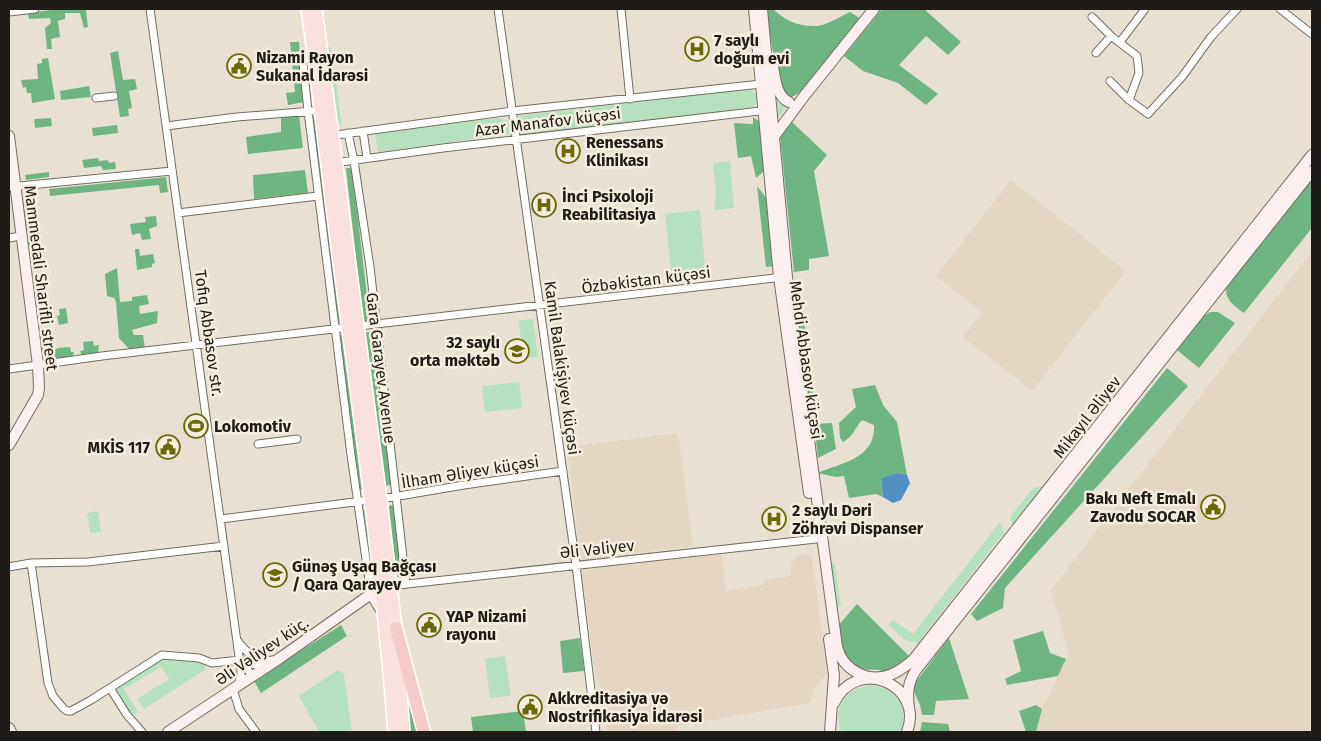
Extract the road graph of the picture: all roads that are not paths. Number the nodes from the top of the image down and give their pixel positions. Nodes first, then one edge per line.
1 (36, 9) edge
2 (150, 9) edge
3 (307, 9) edge
4 (316, 9) edge
5 (498, 9) edge
6 (621, 9) edge
7 (754, 9) edge
8 (874, 9) edge
9 (1145, 9) edge
10 (1237, 9) edge
11 (1280, 9) edge
12 (9, 12) edge
13 (762, 14) edge
14 (1092, 17) dead end
15 (1312, 34) edge
16 (1111, 36) junction
17 (1120, 42) junction
18 (312, 44) junction
19 (1096, 53) dead end
20 (1110, 81) dead end
21 (765, 87) junction
22 (805, 95) junction
23 (114, 96) dead end
24 (96, 98) dead end
25 (630, 99) junction
26 (1129, 100) junction
27 (789, 102) junction
28 (325, 109) junction
29 (767, 109) junction
30 (308, 111) junction
31 (512, 111) junction
32 (166, 126) junction
33 (363, 131) junction
34 (348, 133) junction
35 (770, 135) junction
36 (9, 136) edge
37 (328, 136) junction
38 (516, 140) junction
39 (1312, 155) edge
40 (367, 158) junction
41 (354, 161) junction
42 (332, 163) junction
43 (172, 171) junction
44 (1312, 171) edge
45 (12, 187) edge
46 (318, 196) junction
47 (178, 213) junction
48 (22, 236) junction
49 (9, 238) edge
50 (783, 277) junction
51 (539, 306) junction
52 (376, 324) junction
53 (354, 327) junction
54 (335, 329) junction
55 (197, 345) junction
56 (38, 365) junction
57 (9, 369) edge
58 (297, 439) dead end
59 (258, 444) dead end
60 (9, 445) edge
61 (563, 471) junction
62 (397, 497) junction
63 (376, 499) junction
64 (358, 502) junction
65 (221, 520) junction
66 (816, 538) junction
67 (224, 546) junction
68 (31, 563) junction
69 (576, 565) junction
70 (9, 567) edge
71 (406, 584) junction
72 (381, 589) junction
73 (396, 628) junction
74 (237, 640) junction
75 (280, 658) junction
76 (240, 660) junction
77 (270, 665) junction
78 (253, 676) junction
79 (871, 678) junction
80 (110, 688) junction
81 (235, 688) junction
82 (908, 708) junction
83 (831, 714) junction
84 (9, 728) edge
85 (11, 732) edge
86 (142, 732) edge
87 (168, 732) edge
88 (256, 732) edge
89 (394, 732) edge
90 (404, 732) edge
91 (424, 732) edge
92 (596, 732) edge
93 (830, 732) edge
94 (834, 732) edge
95 (907, 732) edge

1 - 12 street
2 - 32 street, Tofiq Abbasov str.
3 - 18 main road, Gara Garayev Avenue
4 - 28 main road, Gara Garayev Avenue
5 - 31 street, Kamil Balakişiyev küçəsi
6 - 25 street
7 - 21 street, Mehdi Abbasov küçəsi
8 - 22 street
9 - 17 street
10 - 26 street
11 - 15 street
13 - 21 street, Mehdi Abbasov küçəsi
13 - 27 street
14 - 16 street
16 - 17 street
16 - 19 street
17 - 26 street
18 - 28 main road, Gara Garayev Avenue
18 - 30 street
20 - 26 street
21 - 25 street, Azər Manafov küçəsi
21 - 27 street
21 - 29 street, Mehdi Abbasov küçəsi
22 - 27 street
22 - 35 street
23 - 24 street
25 - 31 street, Azər Manafov küçəsi
28 - 30 street
28 - 37 main road, Gara Garayev Avenue
29 - 35 street, Mehdi Abbasov küçəsi
29 - 38 street, Azər Manafov küçəsi
30 - 32 street
30 - 46 street
31 - 33 street, Azər Manafov küçəsi
31 - 38 street, Kamil Balakişiyev küçəsi
32 - 43 street, Tofiq Abbasov str.
33 - 34 street, Azər Manafov küçəsi
33 - 40 street
34 - 37 street, Azər Manafov küçəsi
34 - 41 street
35 - 50 street, Mehdi Abbasov küçəsi
36 - 45 street, Mammedali Sharifli street
37 - 42 main road, Gara Garayev Avenue
38 - 40 street, Azər Manafov küçəsi
38 - 51 street, Kamil Balakişiyev küçəsi
39 - 79 street, Mikayıl Əliyev
40 - 41 street, Azər Manafov küçəsi
41 - 42 street, Azər Manafov küçəsi
41 - 52 street
42 - 53 main road, Gara Garayev Avenue
43 - 45 street
43 - 47 street, Tofiq Abbasov str.
44 - 82 street, Mikayıl Əliyev
45 - 48 street, Mammedali Sharifli street
46 - 47 street
46 - 54 street
47 - 55 street, Tofiq Abbasov str.
48 - 49 street
48 - 56 street, Mammedali Sharifli street
50 - 51 street, Özbəkistan küçəsi
50 - 66 street, Mehdi Abbasov küçəsi
50 - 79 street, Mehdi Abbasov küçəsi
51 - 52 street, Özbəkistan küçəsi
51 - 61 street, Kamil Balakişiyev küçəsi
52 - 53 street, Özbəkistan küçəsi
52 - 62 street
53 - 54 street, Özbəkistan küçəsi
53 - 63 main road, Gara Garayev Avenue
54 - 55 street, Özbəkistan küçəsi
54 - 64 street
55 - 56 street, Özbəkistan küçəsi
55 - 65 street, Tofiq Abbasov str.
56 - 57 street, Özbəkistan küçəsi
56 - 60 street, Mammedali Sharifli street
58 - 59 street
61 - 62 street, İlham Əliyev küçəsi
61 - 69 street, Kamil Balakişiyev küçəsi
62 - 63 street, İlham Əliyev küçəsi
62 - 71 street
63 - 64 street, İlham Əliyev küçəsi
63 - 72 main road, Gara Garayev Avenue
64 - 65 street, İlham Əliyev küçəsi
64 - 72 street
65 - 67 street, Tofiq Abbasov str.
66 - 69 street, Əli Vəliyev
66 - 83 street, Mehdi Abbasov küçəsi
67 - 68 street
67 - 74 street, Tofiq Abbasov str.
68 - 70 street
68 - 80 street
69 - 71 street, Əli Vəliyev
69 - 92 street, Kamil Balakişiyev küçəsi
71 - 72 street, Əli Vəliyev
72 - 73 main road, Gara Garayev Avenue
72 - 75 street, Əli Vəliyev küç.
72 - 89 main road, Gara Garayev Avenue
73 - 90 main road, Gara Garayev Avenue
73 - 91 highway
74 - 75 street
74 - 76 street, Tofiq Abbasov str.
75 - 77 street, Əli Vəliyev küç.
76 - 77 street
76 - 78 street
76 - 80 street
76 - 81 street, Tofiq Abbasov str.
77 - 78 street, Əli Vəliyev küç.
78 - 81 street, Əli Vəliyev küç.
79 - 82 street, Mehdi Abbasov küçəsi
79 - 83 street, Mikayıl Əliyev
80 - 86 street
81 - 87 street, Əli Vəliyev küç.
81 - 88 street
82 - 95 street, Mikayıl Əliyev
83 - 93 street
83 - 94 street
84 - 85 street

